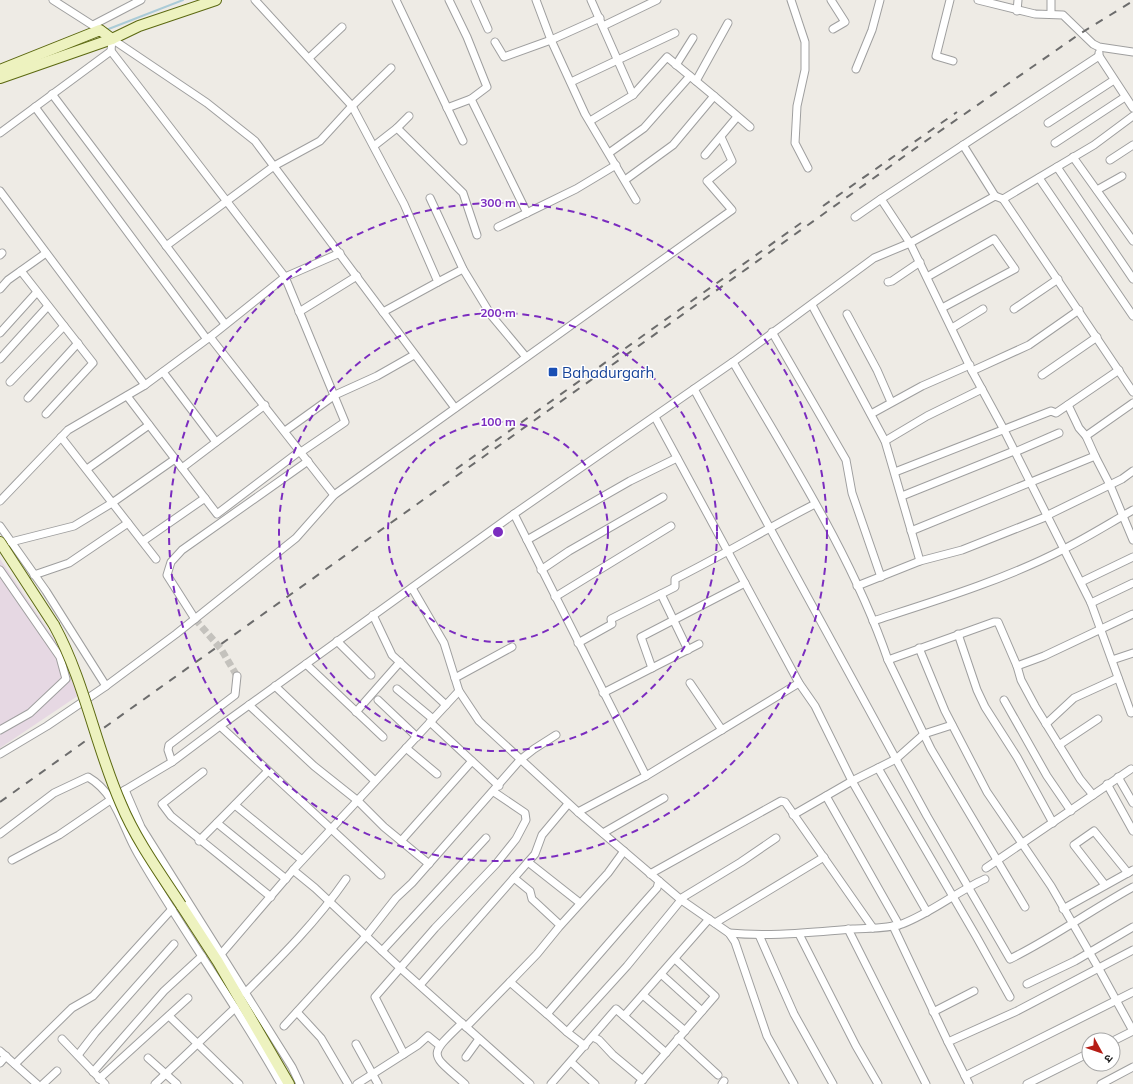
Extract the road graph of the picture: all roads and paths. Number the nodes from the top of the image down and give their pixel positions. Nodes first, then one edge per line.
1 (53, 0) edge
2 (141, 0) edge
3 (216, 0) edge
4 (255, 0) edge
5 (396, 0) edge
6 (449, 0) edge
7 (475, 0) edge
8 (536, 0) edge
9 (591, 0) edge
10 (657, 0) edge
11 (791, 0) edge
12 (831, 0) edge
13 (880, 0) edge
14 (950, 0) edge
15 (978, 0) edge
16 (1018, 0) edge
17 (1051, 0) edge
18 (1017, 11) junction
19 (1051, 14) junction
20 (600, 18) junction
21 (728, 23) dead end
22 (603, 26) junction
23 (97, 27) junction
24 (342, 27) dead end
25 (488, 29) dead end
26 (833, 29) dead end
27 (675, 33) dead end
28 (693, 38) dead end
29 (112, 39) junction
30 (551, 40) junction
31 (495, 42) dead end
32 (1099, 47) junction
33 (111, 50) junction
34 (1133, 52) edge
35 (1099, 56) junction
36 (308, 58) junction
37 (617, 59) junction
38 (953, 62) dead end
39 (676, 65) junction
40 (390, 68) dead end
41 (856, 69) dead end
42 (0, 70) edge
43 (0, 78) edge
44 (693, 78) junction
45 (1114, 80) junction
46 (571, 82) junction
47 (52, 94) junction
48 (632, 95) junction
49 (714, 96) junction
50 (1125, 97) junction
51 (470, 99) junction
52 (352, 106) junction
53 (35, 107) junction
54 (447, 108) junction
55 (1133, 108) edge
56 (409, 116) dead end
57 (1133, 116) edge
58 (738, 117) junction
59 (590, 121) junction
60 (1048, 123) dead end
61 (750, 127) dead end
62 (397, 128) junction
63 (0, 133) edge
64 (721, 137) junction
65 (463, 141) dead end
66 (1055, 144) dead end
67 (963, 145) junction
68 (1133, 145) edge
69 (374, 146) junction
70 (609, 153) junction
71 (705, 155) dead end
72 (1073, 158) junction
73 (1110, 160) dead end
74 (616, 165) junction
75 (274, 166) junction
76 (808, 168) dead end
77 (1057, 168) junction
78 (1122, 176) dead end
79 (1039, 178) junction
80 (625, 180) junction
81 (1097, 190) junction
82 (0, 191) edge
83 (995, 196) junction
84 (430, 198) dead end
85 (881, 199) junction
86 (1003, 199) junction
87 (636, 200) dead end
88 (227, 201) junction
89 (527, 213) junction
90 (855, 217) dead end
91 (498, 227) dead end
92 (477, 235) dead end
93 (1133, 241) edge
94 (910, 243) junction
95 (166, 246) junction
96 (46, 253) junction
97 (340, 253) junction
98 (920, 262) junction
99 (463, 269) junction
100 (20, 271) junction
101 (357, 276) junction
102 (285, 277) junction
103 (927, 277) junction
104 (1058, 279) junction
105 (1133, 279) edge
106 (438, 282) junction
107 (888, 282) dead end
108 (0, 288) edge
109 (37, 292) junction
110 (48, 306) junction
111 (813, 307) dead end
112 (942, 308) junction
113 (983, 309) dead end
114 (1014, 309) dead end
115 (1079, 310) junction
116 (299, 312) junction
117 (383, 312) junction
118 (847, 314) dead end
119 (1133, 316) edge
120 (225, 324) junction
121 (64, 326) junction
122 (952, 328) junction
123 (772, 332) junction
124 (0, 333) edge
125 (1097, 337) junction
126 (208, 338) junction
127 (78, 343) junction
128 (414, 355) junction
129 (526, 358) junction
130 (0, 359) edge
131 (733, 362) junction
132 (971, 368) junction
133 (1119, 370) junction
134 (163, 372) junction
135 (1042, 374) dead end
136 (10, 382) dead end
137 (145, 385) junction
138 (694, 389) junction
139 (982, 389) junction
140 (1133, 392) edge
141 (127, 396) junction
142 (335, 396) junction
143 (28, 398) dead end
144 (891, 402) junction
145 (1133, 402) edge
146 (265, 405) junction
147 (1068, 405) junction
148 (455, 408) junction
149 (46, 414) dead end
150 (871, 414) junction
151 (654, 417) junction
152 (149, 425) junction
153 (1003, 428) junction
154 (285, 432) junction
155 (1059, 433) dead end
156 (1086, 436) junction
157 (62, 437) junction
158 (885, 441) junction
159 (216, 442) junction
160 (1015, 451) junction
161 (300, 452) junction
162 (1094, 456) junction
163 (677, 458) junction
164 (175, 459) junction
165 (308, 461) junction
166 (182, 468) junction
167 (87, 469) junction
168 (1133, 471) edge
169 (895, 472) junction
170 (1030, 483) junction
171 (1110, 485) junction
172 (334, 495) junction
173 (902, 496) junction
174 (663, 497) dead end
175 (205, 498) junction
176 (0, 501) edge
177 (112, 503) junction
178 (815, 504) junction
179 (1133, 510) edge
180 (514, 514) junction
181 (1048, 515) junction
182 (1123, 516) junction
183 (128, 523) junction
184 (0, 526) edge
185 (671, 526) dead end
186 (769, 528) junction
187 (911, 531) junction
188 (527, 540) junction
189 (1133, 540) edge
190 (143, 541) junction
191 (0, 542) edge
192 (11, 542) junction
193 (1064, 549) junction
194 (728, 553) junction
195 (1133, 557) edge
196 (156, 559) dead end
197 (920, 561) junction
198 (0, 570) edge
199 (541, 570) junction
200 (34, 575) junction
201 (881, 577) junction
202 (1081, 582) junction
203 (1133, 583) edge
204 (745, 584) junction
205 (857, 586) junction
206 (412, 588) junction
207 (661, 594) junction
208 (555, 597) junction
209 (1091, 603) junction
210 (1133, 614) edge
211 (373, 615) junction
212 (195, 618) junction
213 (674, 621) junction
214 (873, 621) junction
215 (1100, 630) junction
216 (958, 634) junction
217 (338, 641) junction
218 (578, 642) junction
219 (699, 644) dead end
220 (512, 647) dead end
221 (919, 648) junction
222 (688, 650) junction
223 (1133, 653) edge
224 (888, 660) junction
225 (1112, 660) junction
226 (400, 662) junction
227 (306, 664) junction
228 (1017, 666) junction
229 (652, 668) junction
230 (371, 675) dead end
231 (237, 676) tunnel mouth
232 (455, 678) junction
233 (1118, 678) junction
234 (690, 683) dead end
235 (799, 684) junction
236 (106, 686) junction
237 (275, 686) junction
238 (397, 689) dead end
239 (459, 691) junction
240 (603, 692) junction
241 (378, 700) dead end
242 (1004, 700) dead end
243 (248, 705) junction
244 (446, 705) junction
245 (356, 712) junction
246 (1132, 714) edge
247 (1098, 719) dead end
248 (431, 721) junction
249 (1046, 724) junction
250 (952, 725) junction
251 (220, 726) junction
252 (0, 730) edge
253 (722, 730) junction
254 (924, 734) junction
255 (556, 735) dead end
256 (383, 737) dead end
257 (417, 737) junction
258 (1059, 745) junction
259 (406, 748) junction
260 (0, 754) edge
261 (896, 759) junction
262 (520, 760) junction
263 (472, 761) junction
264 (172, 762) junction
265 (878, 768) junction
266 (1131, 769) dead end
267 (268, 771) junction
268 (203, 772) dead end
269 (438, 774) dead end
270 (646, 776) junction
271 (1118, 777) junction
272 (375, 781) junction
273 (852, 781) junction
274 (1107, 784) junction
275 (496, 789) junction
276 (125, 790) junction
277 (1093, 795) junction
278 (826, 796) junction
279 (664, 798) dead end
280 (112, 799) junction
281 (358, 801) junction
282 (1133, 803) edge
283 (568, 804) junction
284 (235, 805) junction
285 (1071, 811) junction
286 (578, 812) junction
287 (793, 815) junction
288 (217, 823) junction
289 (1053, 823) junction
290 (331, 829) junction
291 (1133, 831) edge
292 (603, 833) junction
293 (0, 834) edge
294 (486, 838) dead end
295 (776, 838) dead end
296 (200, 840) junction
297 (401, 841) junction
298 (1022, 844) junction
299 (624, 851) junction
300 (824, 857) junction
301 (12, 860) dead end
302 (302, 860) junction
303 (998, 860) junction
304 (528, 862) junction
305 (429, 864) junction
306 (986, 868) dead end
307 (293, 870) junction
308 (1130, 872) edge
309 (650, 874) junction
310 (381, 875) dead end
311 (514, 878) junction
312 (286, 879) junction
313 (346, 879) dead end
314 (985, 879) dead end
315 (659, 881) junction
316 (1106, 885) junction
317 (968, 887) junction
318 (1133, 887) edge
319 (953, 896) junction
320 (271, 897) junction
321 (680, 899) junction
322 (330, 902) junction
323 (580, 903) junction
324 (1025, 906) dead end
325 (177, 907) junction
326 (1063, 909) junction
327 (927, 912) junction
328 (712, 921) junction
329 (1072, 922) junction
330 (560, 925) junction
331 (896, 925) junction
332 (1133, 927) edge
333 (873, 928) junction
334 (848, 929) junction
335 (729, 932) junction
336 (759, 934) junction
337 (799, 934) junction
338 (366, 936) junction
339 (174, 944) dead end
340 (1133, 950) edge
341 (382, 951) junction
342 (1089, 952) junction
343 (222, 953) junction
344 (202, 956) junction
345 (675, 959) junction
346 (400, 968) junction
347 (1099, 969) junction
348 (662, 974) junction
349 (510, 982) junction
350 (1027, 984) dead end
351 (420, 985) junction
352 (974, 991) dead end
353 (1133, 992) edge
354 (245, 993) junction
355 (643, 995) junction
356 (1010, 997) dead end
357 (188, 998) dead end
358 (1116, 999) junction
359 (235, 1008) junction
360 (702, 1011) junction
361 (297, 1012) junction
362 (933, 1012) junction
363 (547, 1014) junction
364 (168, 1016) junction
365 (624, 1016) junction
366 (464, 1025) junction
367 (284, 1026) dead end
368 (685, 1031) junction
369 (1133, 1031) edge
370 (567, 1032) junction
371 (593, 1037) junction
372 (1121, 1037) edge
373 (480, 1038) junction
374 (678, 1038) junction
375 (62, 1039) dead end
376 (948, 1042) junction
377 (198, 1043) junction
378 (356, 1044) dead end
379 (439, 1045) junction
380 (585, 1046) junction
381 (0, 1051) edge
382 (666, 1053) junction
383 (404, 1054) junction
384 (78, 1055) junction
385 (6, 1056) junction
386 (466, 1057) dead end
387 (1081, 1057) edge
388 (148, 1058) dead end
389 (571, 1062) junction
390 (0, 1063) edge
391 (15, 1064) junction
392 (1133, 1067) edge
393 (56, 1071) dead end
394 (93, 1072) junction
395 (165, 1074) junction
396 (371, 1075) junction
397 (718, 1075) dead end
398 (965, 1076) junction
399 (102, 1082) edge
400 (641, 1082) edge
401 (36, 1084) edge
402 (43, 1084) edge
403 (155, 1084) edge
404 (177, 1084) edge
405 (239, 1084) edge
406 (281, 1084) edge
407 (289, 1084) edge
408 (300, 1084) edge
409 (348, 1084) edge
410 (357, 1084) edge
411 (378, 1084) edge
412 (465, 1084) edge
413 (530, 1084) edge
414 (551, 1084) edge
415 (594, 1084) edge
416 (794, 1084) edge
417 (833, 1084) edge
418 (878, 1084) edge
419 (926, 1084) edge
420 (969, 1084) edge
421 (1027, 1084) edge
422 (1101, 1084) edge

1 - 23 street
2 - 23 street
3 - 29 main road
4 - 36 street
5 - 54 street
6 - 51 street
7 - 25 street
8 - 30 street
9 - 20 street
10 - 22 street
11 - 76 street
12 - 26 street
13 - 41 street
14 - 38 street
15 - 18 street
16 - 18 street
17 - 19 street
18 - 19 street
19 - 32 street
20 - 22 street
20 - 30 street
21 - 44 street
22 - 37 street
23 - 29 main road
23 - 42 main road
24 - 36 street
27 - 37 street
28 - 39 street
29 - 33 street
29 - 43 main road
29 - 75 street
30 - 31 street
30 - 46 street
32 - 34 street
32 - 35 street
33 - 47 street
33 - 88 street
35 - 45 street
35 - 67 street
36 - 52 street
37 - 46 street
37 - 48 street
39 - 44 street
39 - 48 street
40 - 52 street
44 - 49 street
44 - 70 street
45 - 50 street
45 - 60 street
46 - 59 street
47 - 53 street
47 - 95 street
48 - 59 street
49 - 58 street
49 - 80 street
50 - 55 street
50 - 66 street
51 - 54 street
51 - 89 street
52 - 69 street
52 - 75 street
53 - 63 street
53 - 126 street
54 - 65 street
56 - 62 street
57 - 72 street
58 - 61 street
58 - 64 street
59 - 70 street
62 - 69 street
62 - 92 street
64 - 71 street
64 - 129 street
67 - 83 street
67 - 85 street
68 - 73 street
69 - 106 street
70 - 74 street
72 - 77 street
72 - 81 street
74 - 80 street
74 - 89 street
75 - 88 street
75 - 97 street
77 - 79 street
77 - 105 street
78 - 81 street
79 - 86 street
79 - 119 street
80 - 87 street
81 - 93 street
82 - 96 street
83 - 86 street
83 - 94 street
84 - 99 street
85 - 90 street
85 - 94 street
86 - 104 street
88 - 95 street
88 - 102 street
89 - 91 street
94 - 98 street
94 - 123 street
95 - 120 street
96 - 100 street
96 - 137 street
97 - 101 street
97 - 102 street
98 - 103 street
98 - 107 street
99 - 106 street
99 - 129 street
100 - 108 street
100 - 109 street
101 - 116 street
101 - 117 street
102 - 116 street
102 - 120 street
103 - 112 street
103 - 112 street
104 - 114 street
104 - 115 street
106 - 117 street
109 - 110 street
109 - 124 street
110 - 121 street
110 - 130 street
111 - 150 street
112 - 122 street
113 - 122 street
115 - 125 street
115 - 132 street
116 - 142 street
117 - 128 street
118 - 144 street
120 - 126 street
121 - 127 street
121 - 136 street
122 - 132 street
123 - 131 street
123 - 201 street
125 - 133 street
125 - 135 street
126 - 134 street
126 - 146 street
127 - 143 street
127 - 149 street
128 - 142 street
128 - 148 street
129 - 148 street
131 - 138 street
131 - 178 street
132 - 139 street
132 - 144 street
133 - 140 street
133 - 147 street
134 - 137 street
134 - 159 street
137 - 141 street
138 - 151 street
138 - 186 street
139 - 153 street
139 - 158 street
141 - 152 street
141 - 157 street
142 - 154 street
142 - 161 street
144 - 150 street
145 - 156 street
146 - 154 street
146 - 159 street
147 - 153 street
147 - 156 street
148 - 172 street
150 - 158 street
151 - 163 street
151 - 180 street
152 - 164 street
152 - 167 street
153 - 160 street
153 - 169 street
154 - 161 street
155 - 160 street
156 - 162 street
157 - 167 street
157 - 176 street
158 - 169 street
159 - 166 street
160 - 170 street
160 - 173 street
161 - 165 street
161 - 175 street
162 - 170 street
162 - 171 street
163 - 188 street
163 - 194 street
164 - 166 street
164 - 177 street
165 - 172 street
165 - 212 street
166 - 175 street
167 - 177 street
168 - 171 street
169 - 173 street
170 - 181 street
170 - 187 street
171 - 181 street
171 - 182 street
172 - 212 street
173 - 187 street
174 - 199 street
175 - 190 street
177 - 183 street
177 - 192 street
178 - 186 street
178 - 205 street
179 - 182 street
180 - 188 street
180 - 206 street
181 - 193 street
181 - 197 street
182 - 189 street
182 - 193 street
183 - 190 street
183 - 200 street
184 - 192 street
185 - 208 street
186 - 194 street
186 - 261 street
187 - 197 street
188 - 199 street
190 - 196 street
191 - 325 main road, bridge
192 - 200 street
193 - 202 street
193 - 214 street
194 - 204 street
194 - 207 street
195 - 202 street
197 - 201 street
198 - 252 street
199 - 208 street
200 - 236 street
201 - 205 street
202 - 209 street
203 - 209 street
204 - 213 street
204 - 235 street
205 - 214 street
206 - 211 street
206 - 232 street
207 - 213 street
207 - 218 street
208 - 218 street
209 - 215 street
210 - 215 street
211 - 217 street
211 - 226 street
212 - 236 street
213 - 222 street
213 - 229 street
214 - 224 street
215 - 225 street
215 - 228 street
216 - 221 street
216 - 228 street
216 - 289 street
217 - 227 street
217 - 230 street
218 - 240 street
219 - 222 street
220 - 232 street
221 - 224 street
221 - 250 street
222 - 229 street
223 - 225 street
224 - 254 street
225 - 233 street
226 - 244 street
226 - 245 street
227 - 237 street
227 - 245 street
228 - 249 street
229 - 240 street
231 - 264 street
232 - 239 street
233 - 246 street
233 - 249 street
234 - 253 street
235 - 253 street
235 - 273 street
236 - 260 street
237 - 243 street
237 - 272 street
238 - 248 street
239 - 244 street
239 - 262 street
240 - 270 street
241 - 257 street
242 - 285 street
243 - 251 street
243 - 281 street
244 - 248 street
245 - 256 street
247 - 258 street
248 - 257 street
248 - 263 street
249 - 258 street
250 - 254 street
250 - 298 street
251 - 264 street
251 - 267 street
253 - 270 street
254 - 261 street
254 - 303 street
255 - 262 street
257 - 259 street
258 - 277 street
259 - 269 street
259 - 272 street
261 - 265 street
261 - 317 street
262 - 275 street
262 - 283 street
263 - 275 street
263 - 297 street
264 - 276 street
265 - 273 street
265 - 319 street
266 - 271 street
267 - 284 street
267 - 290 street
268 - 296 street
270 - 286 street
271 - 274 street
271 - 282 street
272 - 281 street
273 - 278 street
273 - 327 street
274 - 277 street
274 - 291 street
275 - 305 street
275 - 346 street
276 - 280 street
276 - 343 street
277 - 285 street
278 - 287 street
278 - 331 street
279 - 292 street
280 - 293 street
280 - 301 street
280 - 325 street
281 - 290 street
281 - 297 street
283 - 286 street
283 - 304 street
284 - 288 street
284 - 302 street
285 - 289 street
286 - 292 street
287 - 300 street
287 - 309 street
288 - 296 street
288 - 312 street
289 - 298 street
290 - 302 street
290 - 310 street
292 - 299 street
294 - 341 street
295 - 321 street
296 - 320 street
297 - 305 street
298 - 303 street
298 - 326 street
299 - 309 street
299 - 323 street
300 - 328 street
300 - 333 street
302 - 307 street
303 - 306 street
303 - 324 street
304 - 311 street
304 - 323 street
305 - 338 street
307 - 312 street
307 - 322 street
308 - 316 street
308 - 316 street
309 - 315 street
311 - 330 street
311 - 351 street
312 - 320 street
313 - 322 street
314 - 317 street
315 - 321 street
315 - 363 street
316 - 326 street
317 - 319 street
317 - 329 street
318 - 329 street
319 - 327 street
319 - 356 street
320 - 343 street
321 - 328 street
321 - 370 street
322 - 338 street
322 - 354 street
323 - 330 street
325 - 344 street
325 - 391 street
325 - 407 main road
326 - 329 street
327 - 331 street
328 - 335 street
328 - 345 street
329 - 342 street
330 - 349 street
331 - 333 street
331 - 362 street
332 - 342 street
333 - 334 street
334 - 337 street
334 - 419 street
335 - 336 street
335 - 416 street
336 - 337 street
336 - 417 street
337 - 418 street
338 - 341 street
338 - 361 street
339 - 384 street
340 - 347 street
341 - 346 street
342 - 347 street
342 - 350 street
343 - 354 street
344 - 359 street
344 - 394 street
345 - 348 street
345 - 360 street
346 - 351 street
346 - 383 street
347 - 358 street
347 - 376 street
348 - 355 street
348 - 360 street
349 - 363 street
349 - 366 street
351 - 366 street
352 - 362 street
353 - 358 street
354 - 408 street
355 - 365 street
355 - 368 street
357 - 364 street
358 - 369 street
358 - 398 street
359 - 377 street
359 - 406 street
360 - 368 street
361 - 367 street
361 - 409 street
362 - 376 street
363 - 370 street
364 - 377 street
364 - 399 street
365 - 371 street
365 - 382 street
366 - 373 street
366 - 379 street
368 - 374 street
369 - 372 street
370 - 380 street
371 - 380 street
371 - 400 street
373 - 386 street
373 - 413 street
374 - 382 street
374 - 397 street
375 - 384 street
376 - 398 street
377 - 395 street
377 - 405 street
378 - 396 street
379 - 383 street
379 - 412 street
380 - 389 street
381 - 385 street
382 - 400 street
383 - 396 street
384 - 394 street
385 - 390 street
385 - 391 street
387 - 421 street
388 - 395 street
389 - 414 street
389 - 415 street
391 - 401 street
392 - 422 street
393 - 402 street
394 - 399 street
395 - 403 street
395 - 404 street
396 - 410 street
396 - 411 street
398 - 420 street

